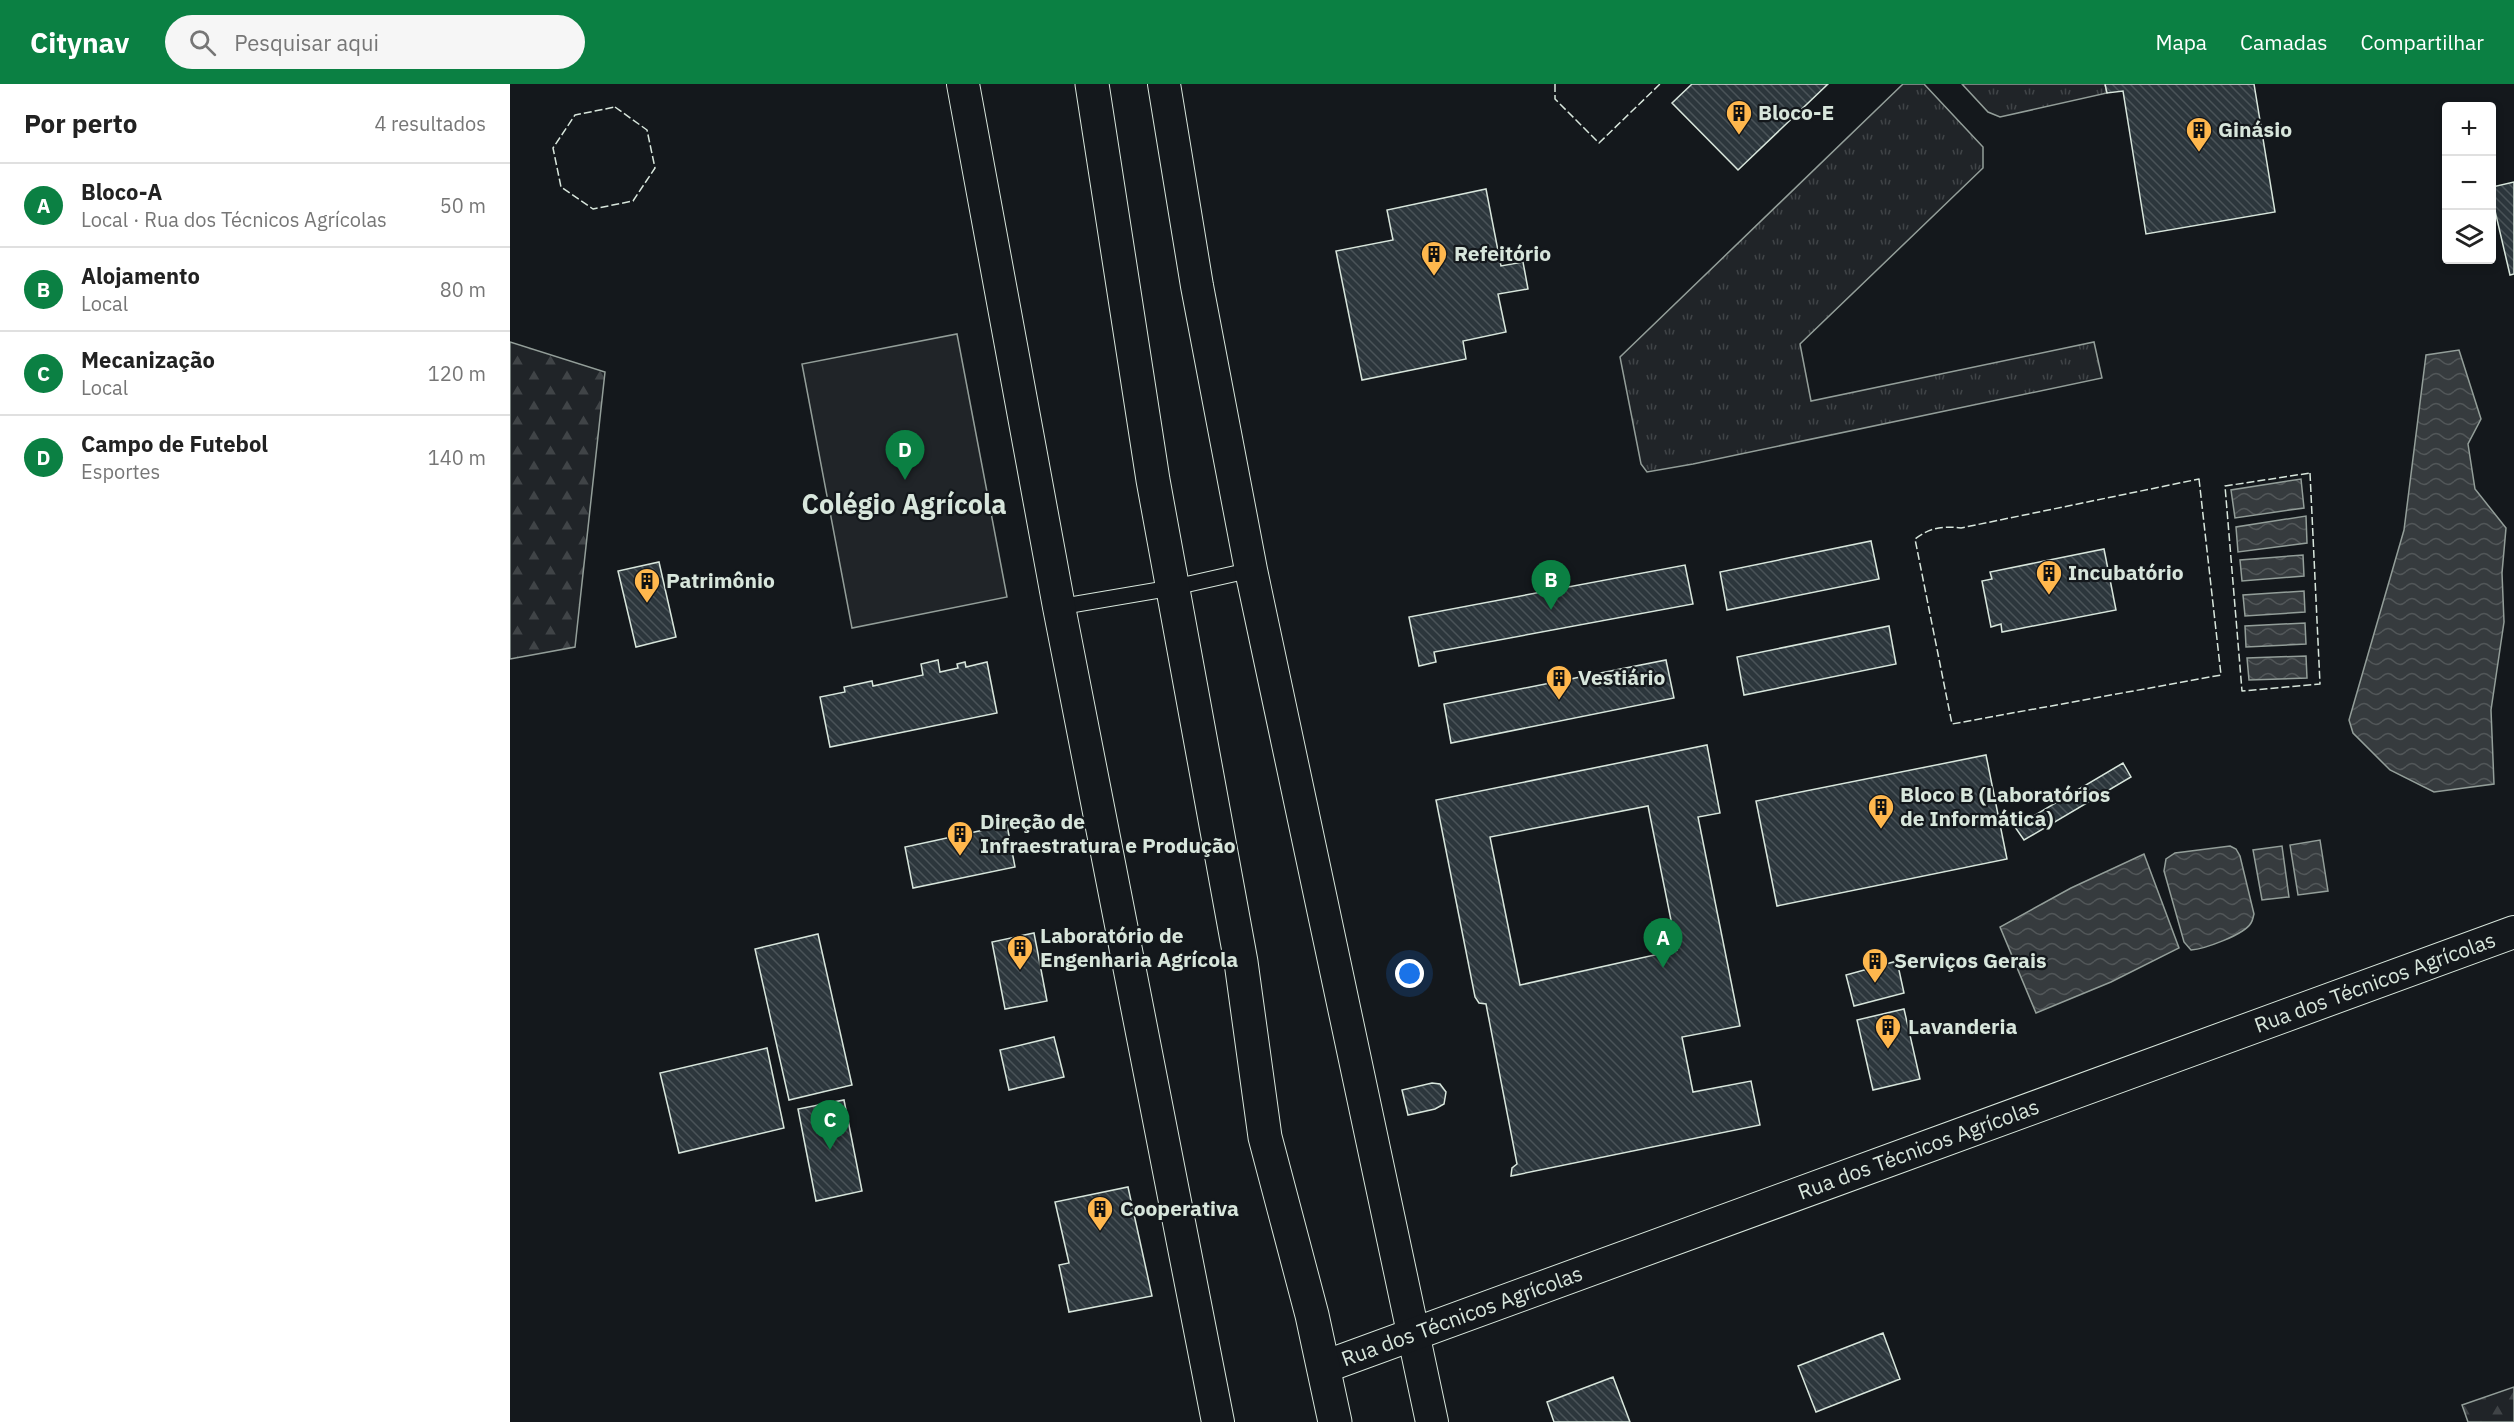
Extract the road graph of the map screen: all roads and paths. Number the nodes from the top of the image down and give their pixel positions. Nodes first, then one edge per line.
1 (963, 84) edge
2 (1092, 84) edge
3 (1164, 84) edge
4 (1251, 570) junction
5 (1171, 588) junction
6 (1059, 607) junction
7 (2514, 932) edge
8 (1413, 1335) junction
9 (1324, 1367) junction
10 (1218, 1422) edge
11 (1335, 1422) edge
12 (1432, 1422) edge

1 - 6 street
2 - 5 main road
3 - 4 street
4 - 5 lane
4 - 8 street
5 - 6 lane
5 - 9 main road
6 - 10 street
7 - 8 street, Rua dos Técnicos Agrícolas
8 - 9 street, Rua dos Técnicos Agrícolas
8 - 12 street
9 - 11 main road

